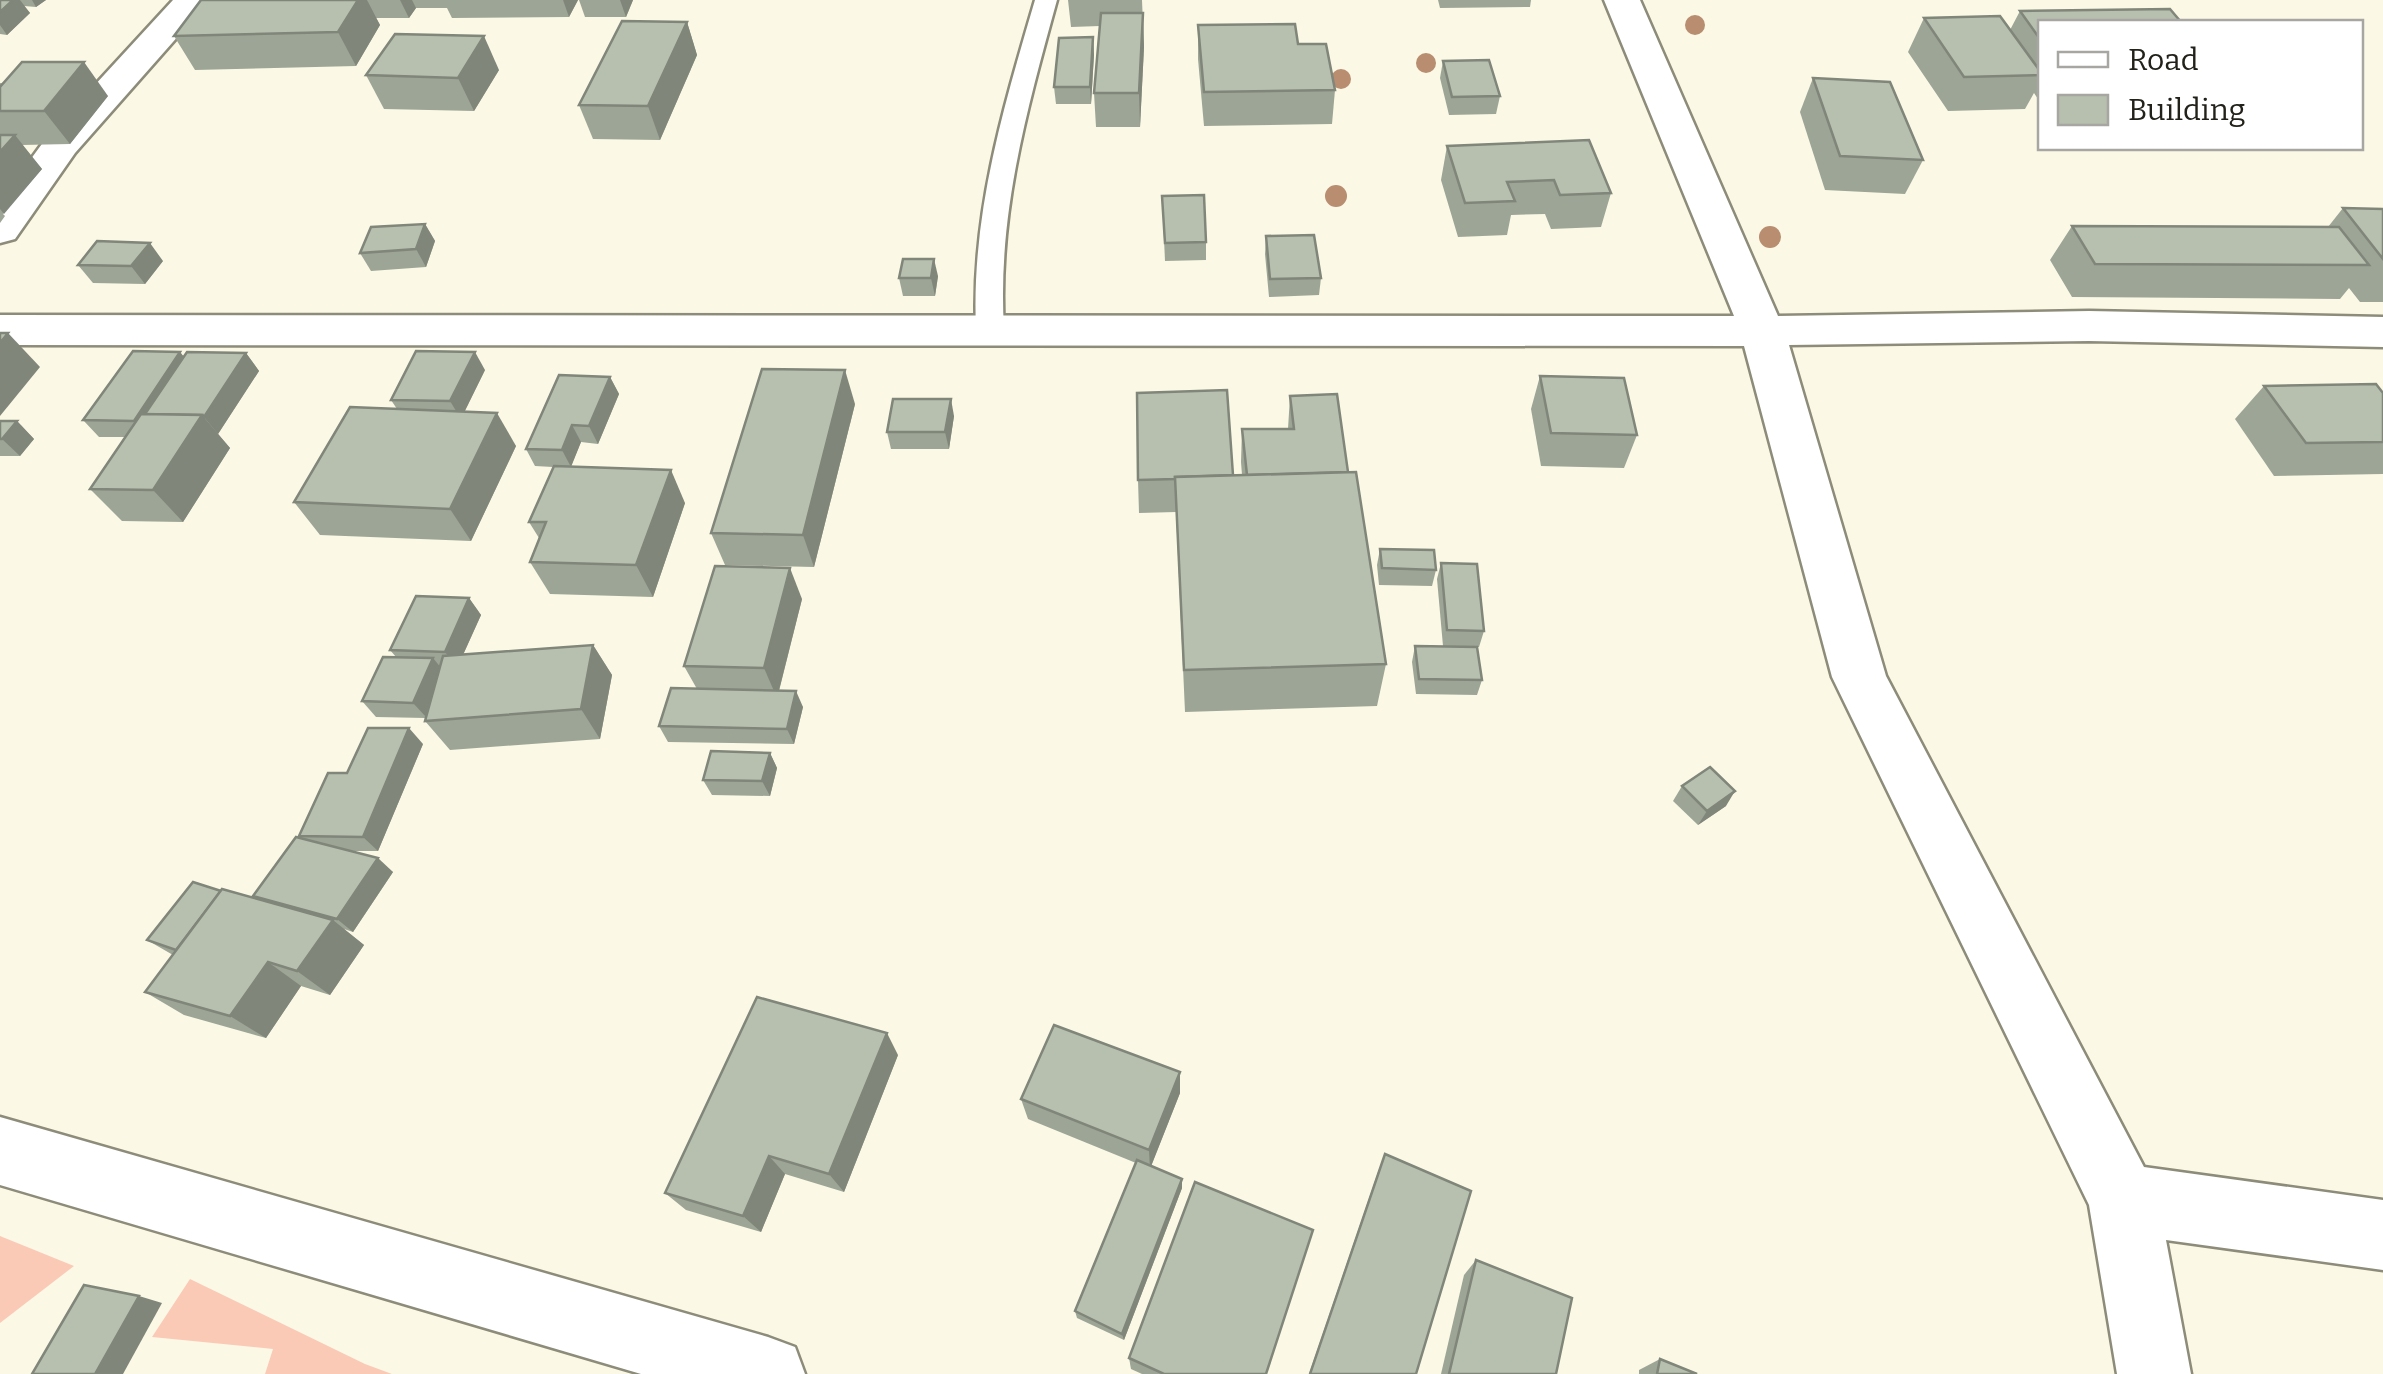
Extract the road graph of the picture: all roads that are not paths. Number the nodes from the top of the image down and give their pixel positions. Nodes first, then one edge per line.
1 (192, 0) edge
2 (1046, 0) edge
3 (1622, 0) edge
4 (0, 230) edge
5 (990, 329) junction
6 (0, 330) edge
7 (1762, 331) junction
8 (2383, 332) edge
9 (0, 1150) edge
10 (2123, 1199) junction
11 (2383, 1235) edge
12 (768, 1374) edge
13 (2154, 1374) edge

1 - 4 street
2 - 5 lane
3 - 7 street
5 - 6 street
5 - 7 street
7 - 8 street
7 - 10 street
9 - 12 street
10 - 11 street
10 - 13 street

